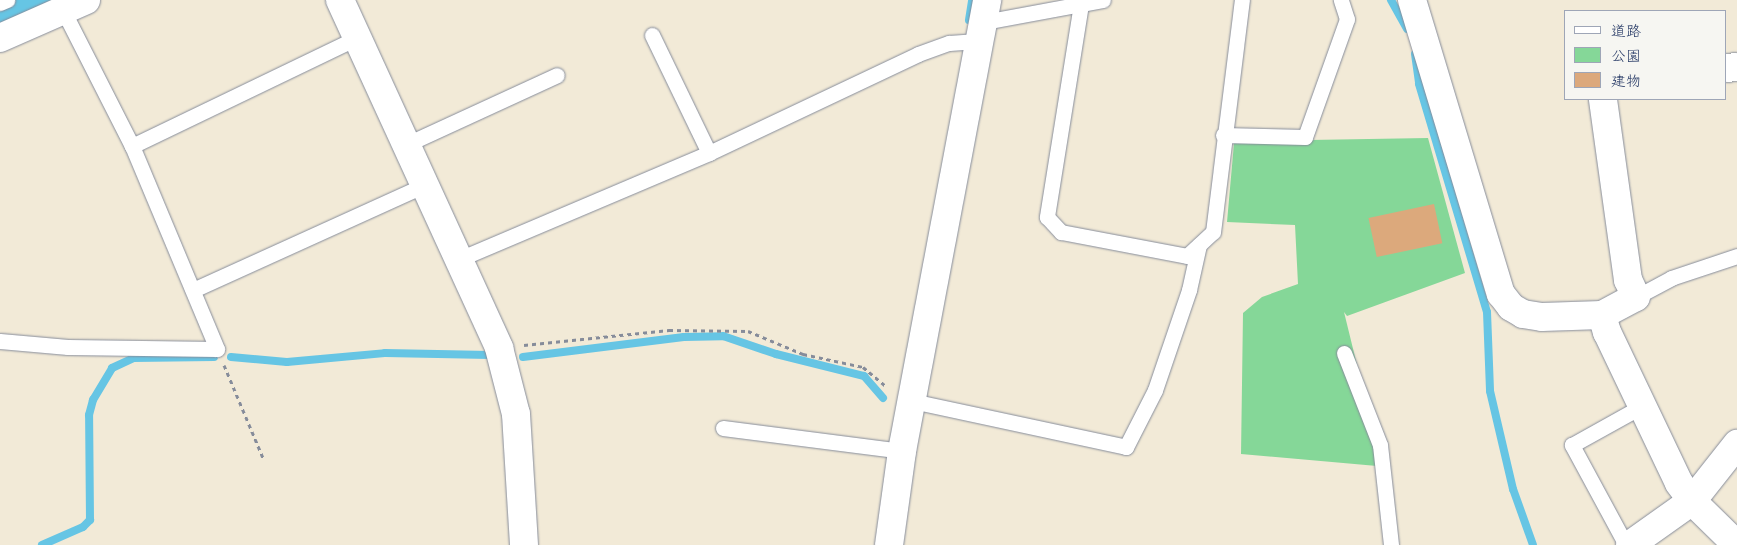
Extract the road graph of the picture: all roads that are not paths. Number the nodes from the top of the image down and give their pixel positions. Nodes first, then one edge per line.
1 (7, 0) edge
2 (340, 0) edge
3 (1103, 0) edge
4 (1242, 0) edge
5 (1341, 0) edge
6 (1412, 0) edge
7 (0, 3) edge
8 (1081, 4) junction
9 (75, 5) edge
10 (984, 21) edge
11 (652, 35) dead end
12 (0, 38) edge
13 (356, 38) junction
14 (557, 75) dead end
15 (1603, 100) edge
16 (1223, 136) junction
17 (405, 145) junction
18 (132, 146) junction
19 (709, 153) junction
20 (425, 185) junction
21 (1199, 245) junction
22 (1737, 256) edge
23 (458, 260) junction
24 (193, 290) junction
25 (1636, 297) junction
26 (1602, 314) junction
27 (0, 340) edge
28 (1344, 352) dead end
29 (902, 396) junction
30 (1642, 406) junction
31 (722, 428) dead end
32 (1737, 444) edge
33 (902, 451) junction
34 (1692, 501) junction
35 (524, 545) edge
36 (889, 545) edge
37 (1391, 545) edge
38 (1626, 545) edge
39 (1630, 545) edge
40 (1737, 545) edge

1 - 7 lane
2 - 13 street
3 - 8 lane
4 - 16 lane
5 - 16 lane
6 - 26 street
8 - 10 lane
8 - 21 lane
9 - 12 street
9 - 18 lane
10 - 19 lane
10 - 29 street
11 - 19 lane
13 - 17 street
13 - 18 lane
14 - 17 lane
15 - 25 street
16 - 21 lane
17 - 20 street
18 - 24 lane
19 - 23 lane
20 - 23 street
20 - 24 lane
21 - 29 lane
22 - 25 lane
23 - 35 street
24 - 27 lane
25 - 26 street
26 - 30 street
28 - 37 lane
29 - 33 street
30 - 34 street
30 - 38 lane
31 - 33 lane
32 - 34 street
33 - 36 street
34 - 39 street
34 - 40 street

